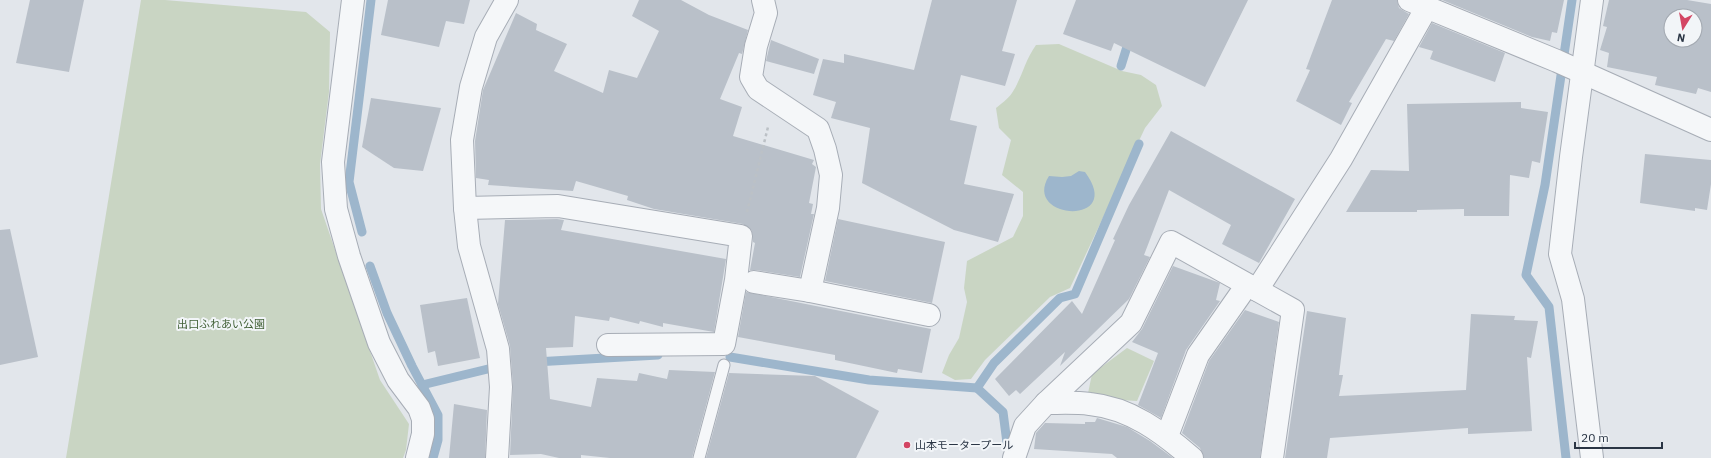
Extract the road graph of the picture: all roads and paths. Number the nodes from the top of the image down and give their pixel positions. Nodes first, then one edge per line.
1 (351, 0) edge
2 (507, 0) edge
3 (763, 0) edge
4 (1592, 0) edge
5 (1418, 4) edge
6 (1582, 72) junction
7 (775, 99) junction
8 (1711, 130) edge
9 (465, 208) junction
10 (741, 236) junction
11 (754, 282) dead end
12 (1252, 287) junction
13 (810, 291) junction
14 (929, 315) dead end
15 (608, 345) dead end
16 (724, 365) dead end
17 (1046, 403) junction
18 (1167, 436) junction
19 (417, 458) edge
20 (497, 458) edge
21 (699, 458) edge
22 (1014, 458) edge
23 (1192, 458) edge
24 (1272, 458) edge
25 (1592, 458) edge

1 - 19 street
2 - 9 street
3 - 7 street
4 - 6 street
5 - 6 street
5 - 12 street
6 - 8 street
6 - 25 street
7 - 10 path
7 - 13 street
9 - 10 street
9 - 20 street
10 - 15 street
11 - 13 street
12 - 17 street
12 - 18 street
12 - 24 street
13 - 14 street
16 - 21 lane
17 - 18 street
17 - 22 street
18 - 23 street

